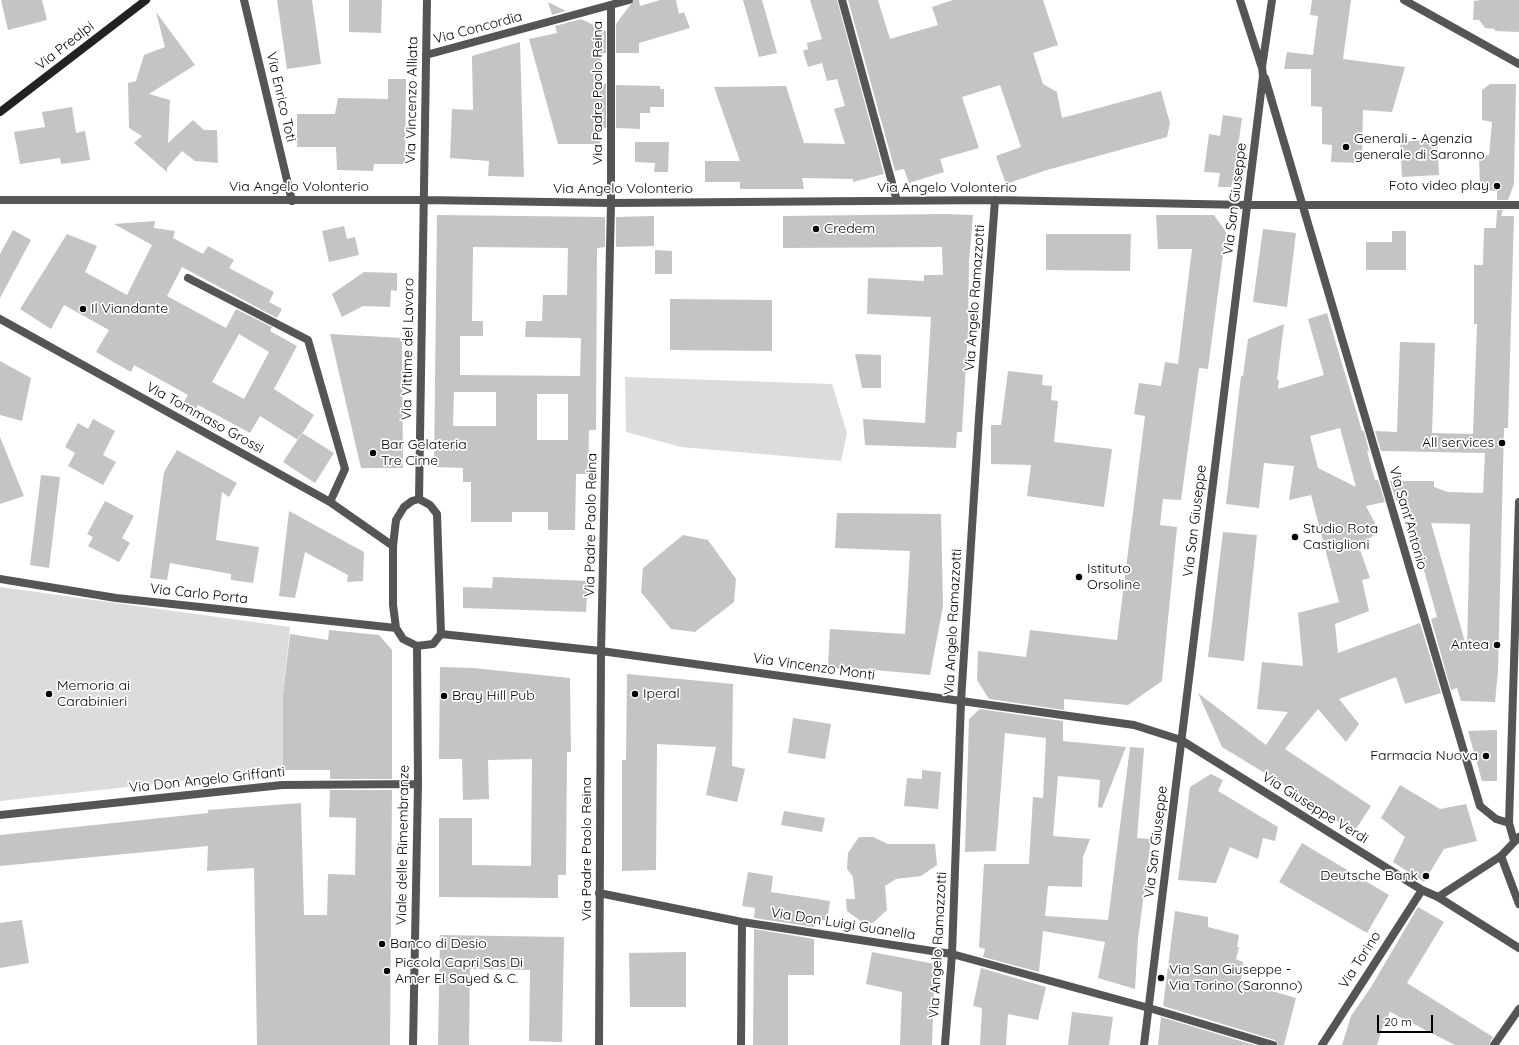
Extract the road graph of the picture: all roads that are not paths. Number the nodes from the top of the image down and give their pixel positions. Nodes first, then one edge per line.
1 (146, 0) edge
2 (244, 0) edge
3 (427, 0) edge
4 (629, 0) edge
5 (842, 0) edge
6 (1240, 0) edge
7 (1272, 0) edge
8 (1404, 0) edge
9 (611, 6) junction
10 (426, 55) junction
11 (1519, 64) edge
12 (1262, 67) junction
13 (0, 112) edge
14 (0, 200) edge
15 (424, 200) junction
16 (995, 200) junction
17 (292, 201) junction
18 (897, 201) junction
19 (610, 203) junction
20 (1247, 205) junction
21 (1302, 205) junction
22 (1519, 205) edge
23 (188, 278) dead end
24 (0, 320) edge
25 (419, 499) junction
26 (330, 502) junction
27 (1519, 502) edge
28 (393, 546) junction
29 (0, 579) edge
30 (396, 628) junction
31 (441, 634) junction
32 (418, 646) junction
33 (601, 651) junction
34 (961, 701) junction
35 (1516, 722) edge
36 (1181, 740) junction
37 (418, 784) junction
38 (0, 814) edge
39 (1509, 823) junction
40 (1517, 839) edge
41 (1501, 856) junction
42 (1422, 890) junction
43 (600, 893) junction
44 (1438, 897) junction
45 (1519, 904) edge
46 (742, 922) junction
47 (1518, 946) edge
48 (952, 954) junction
49 (1149, 1008) junction
50 (1519, 1009) edge
51 (413, 1045) edge
52 (599, 1045) edge
53 (741, 1045) edge
54 (944, 1045) edge
55 (1144, 1045) edge
56 (1273, 1045) edge
57 (1322, 1045) edge
58 (1494, 1045) edge

1 - 13 street, Via Prealpi
2 - 17 street, Via Enrico Toti
3 - 10 street, Via Vincenzo Alliata
4 - 9 street, Via Concordia
5 - 18 street
6 - 12 street, Via Sant'Antonio
7 - 12 street, Via San Giuseppe
8 - 11 street
9 - 10 street, Via Concordia
9 - 19 street, Via Padre Paolo Reina
10 - 15 street, Via Vincenzo Alliata
12 - 20 street, Via San Giuseppe
12 - 21 street, Via Sant'Antonio
14 - 17 street, Via Angelo Volonterio
15 - 17 street, Via Angelo Volonterio
15 - 19 street, Via Angelo Volonterio
15 - 25 street, Via Vittime del Lavoro
16 - 18 street, Via Angelo Volonterio
16 - 20 street, Via Angelo Volonterio
16 - 34 street, Via Angelo Ramazzotti
18 - 19 street, Via Angelo Volonterio
19 - 33 street, Via Padre Paolo Reina
20 - 21 street, Via Angelo Volonterio
20 - 36 street, Via San Giuseppe
21 - 22 street, Via Angelo Volonterio
21 - 39 street, Via Sant'Antonio
23 - 26 street
24 - 26 street, Via Tommaso Grossi
25 - 28 street
25 - 31 street
26 - 28 street, Via Tommaso Grossi
27 - 35 street
28 - 30 street
29 - 30 street, Via Carlo Porta
30 - 32 street
31 - 32 street
31 - 33 street, Via Vincenzo Monti
32 - 37 street, Viale delle Rimembranze
33 - 34 street, Via Vincenzo Monti
33 - 43 street, Via Padre Paolo Reina
34 - 36 street, Via Vincenzo Monti
34 - 48 street, Via Angelo Ramazzotti
35 - 39 street
36 - 42 street, Via Giuseppe Verdi
36 - 49 street, Via San Giuseppe
37 - 38 street, Via Don Angelo Griffanti
37 - 51 street, Viale delle Rimembranze
39 - 40 street
40 - 41 street
41 - 44 street
41 - 45 street
42 - 44 street, Via Giuseppe Verdi
42 - 57 street, Via Torino
43 - 46 street, Via Don Luigi Guanella
43 - 52 street, Via Padre Paolo Reina
44 - 47 street, Via Giuseppe Verdi
46 - 48 street, Via Don Luigi Guanella
46 - 53 street
48 - 49 street, Via Don Luigi Guanella
48 - 54 street, Via Angelo Ramazzotti
49 - 55 street, Via San Giuseppe
49 - 56 street
50 - 58 street

